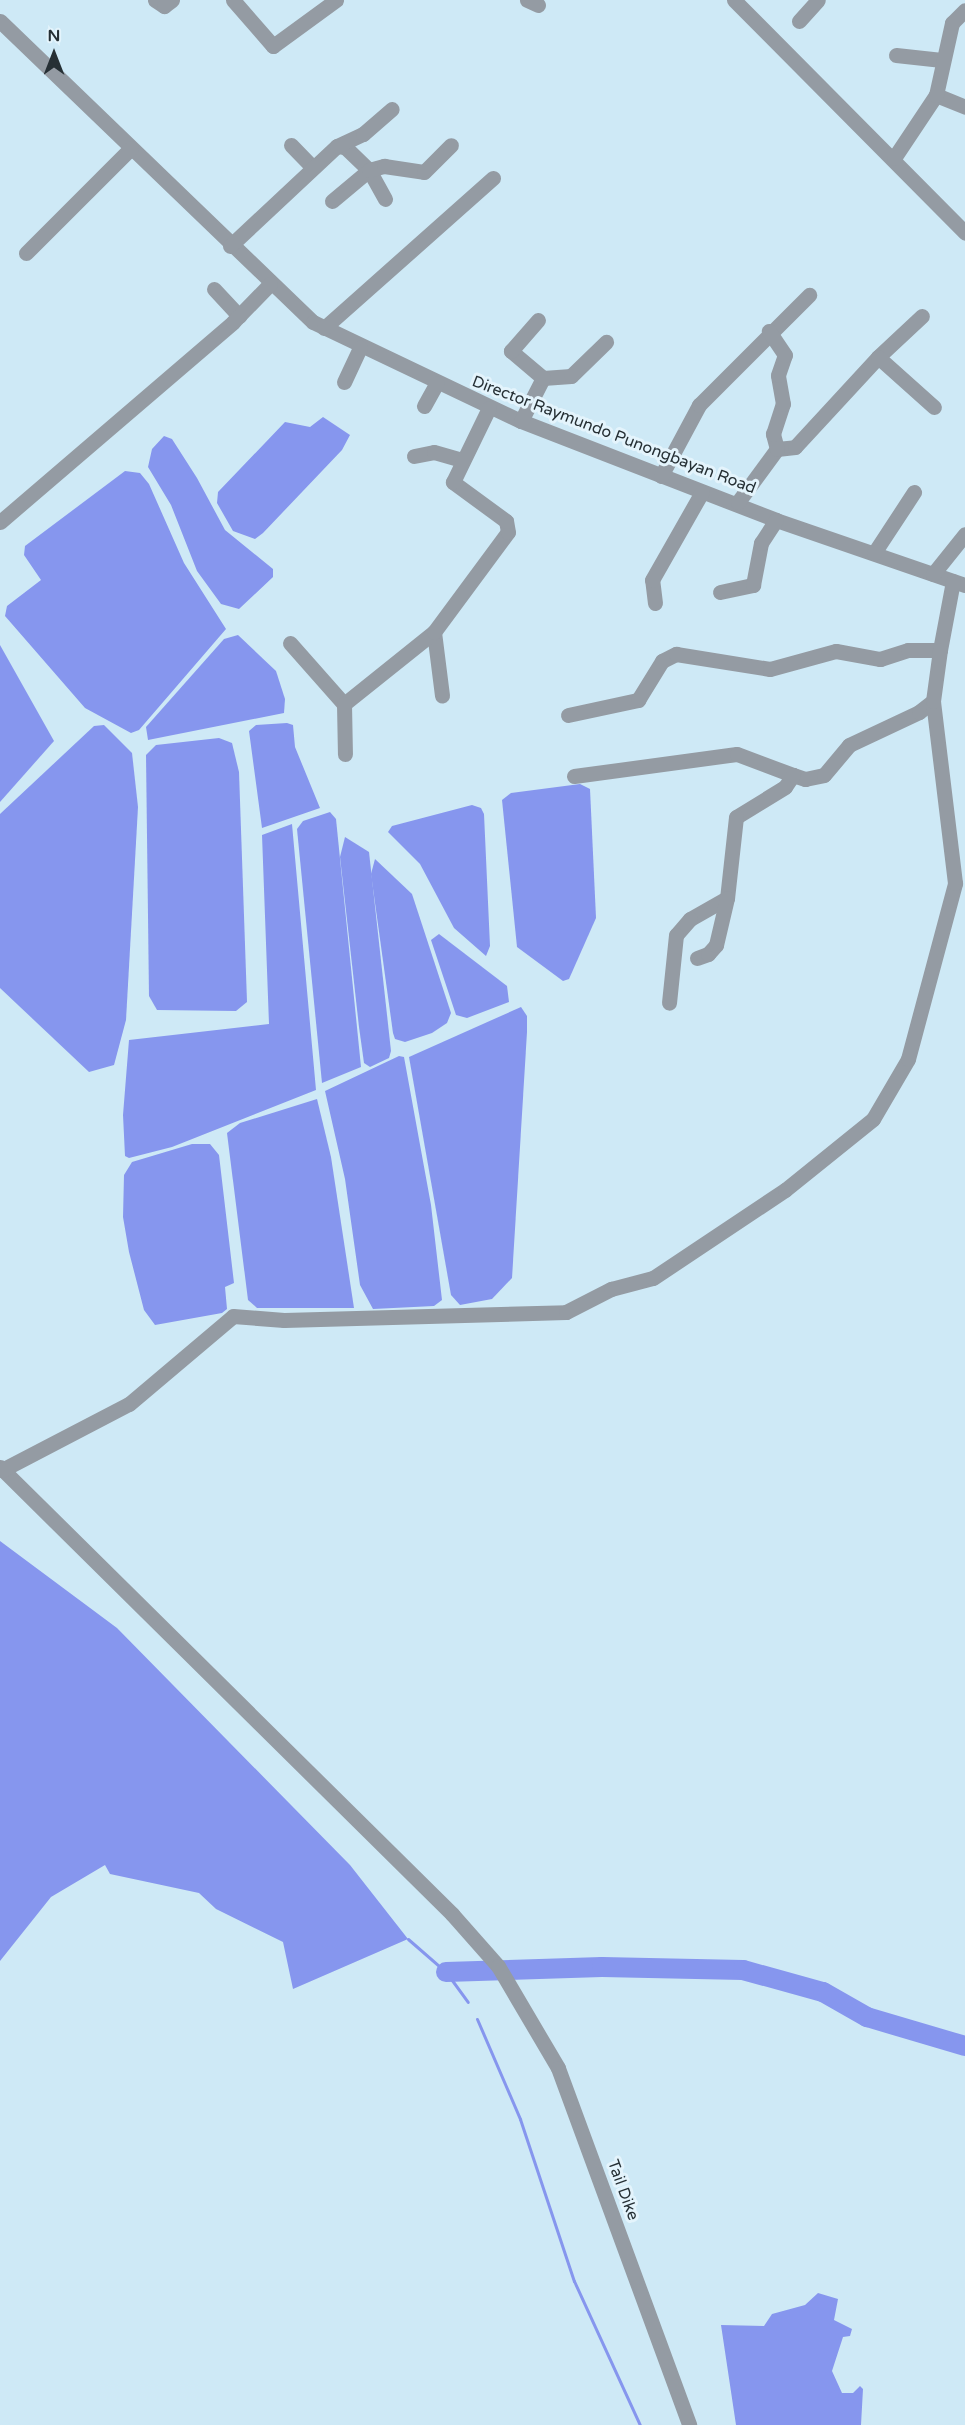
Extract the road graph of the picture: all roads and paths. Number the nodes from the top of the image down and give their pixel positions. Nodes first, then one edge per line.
1 (155, 0) edge
2 (172, 0) edge
3 (233, 0) edge
4 (336, 0) edge
5 (734, 0) edge
6 (818, 0) edge
7 (965, 10) edge
8 (0, 21) edge
9 (799, 21) dead end
10 (896, 55) dead end
11 (942, 60) junction
12 (936, 95) junction
13 (965, 107) edge
14 (392, 109) dead end
15 (291, 145) dead end
16 (451, 145) dead end
17 (337, 146) junction
18 (131, 148) junction
19 (894, 158) junction
20 (312, 167) junction
21 (369, 170) junction
22 (493, 178) dead end
23 (385, 199) dead end
24 (332, 201) dead end
25 (965, 233) edge
26 (230, 246) junction
27 (26, 253) dead end
28 (270, 284) junction
29 (214, 289) dead end
30 (809, 296) dead end
31 (239, 316) junction
32 (922, 316) dead end
33 (538, 320) dead end
34 (324, 328) junction
35 (769, 331) junction
36 (606, 342) dead end
37 (360, 347) junction
38 (878, 357) junction
39 (543, 378) junction
40 (344, 382) dead end
41 (437, 383) junction
42 (424, 406) dead end
43 (934, 407) dead end
44 (489, 408) junction
45 (520, 421) junction
46 (777, 449) junction
47 (414, 456) dead end
48 (462, 460) junction
49 (661, 476) junction
50 (702, 492) junction
51 (914, 492) dead end
52 (738, 502) junction
53 (776, 520) junction
54 (0, 522) edge
55 (965, 534) edge
56 (874, 553) junction
57 (933, 574) junction
58 (959, 583) edge
59 (720, 592) dead end
60 (655, 603) dead end
61 (434, 632) junction
62 (290, 643) dead end
63 (940, 650) junction
64 (442, 695) dead end
65 (933, 701) junction
66 (344, 704) junction
67 (568, 715) dead end
68 (345, 754) dead end
69 (793, 775) junction
70 (574, 776) dead end
71 (958, 839) edge
72 (960, 883) edge
73 (727, 898) junction
74 (697, 958) dead end
75 (669, 1003) dead end
76 (1, 1469) edge
77 (689, 2425) edge

1 - 2 street
3 - 4 street
5 - 19 street
6 - 9 street
7 - 11 street
8 - 18 street, Director Raymundo Punongbayan Road
10 - 11 street
11 - 12 street
12 - 13 street
12 - 19 street
14 - 17 street
15 - 20 street
16 - 21 street
17 - 20 street
17 - 21 street
18 - 26 street, Director Raymundo Punongbayan Road
18 - 27 street
19 - 25 street
20 - 26 street
21 - 23 street
21 - 24 street
22 - 34 street
26 - 28 street, Director Raymundo Punongbayan Road
28 - 31 street
28 - 34 street, Director Raymundo Punongbayan Road
29 - 31 street
30 - 35 street
31 - 54 street
32 - 38 street
33 - 39 street
34 - 37 street, Director Raymundo Punongbayan Road
35 - 46 street
35 - 49 street
36 - 39 street
37 - 40 street
37 - 41 street, Director Raymundo Punongbayan Road
38 - 43 street
38 - 46 street
39 - 45 street
41 - 42 street
41 - 44 street, Director Raymundo Punongbayan Road
44 - 45 street, Director Raymundo Punongbayan Road
44 - 48 street
45 - 49 street, Director Raymundo Punongbayan Road
46 - 52 street
47 - 48 street
48 - 61 street
49 - 50 street, Director Raymundo Punongbayan Road
50 - 52 street, Director Raymundo Punongbayan Road
50 - 60 street
51 - 56 street
52 - 53 street, Director Raymundo Punongbayan Road
53 - 56 street, Director Raymundo Punongbayan Road
53 - 59 street
55 - 57 street
56 - 57 street, Director Raymundo Punongbayan Road
57 - 58 street, Director Raymundo Punongbayan Road
58 - 63 street
61 - 64 street
61 - 66 street
62 - 66 street
63 - 65 street
63 - 67 street
65 - 69 street
65 - 71 street
66 - 68 street
69 - 70 street
69 - 73 street
71 - 72 street
72 - 76 street
73 - 74 street
73 - 75 street
76 - 77 street, Tail Dike

